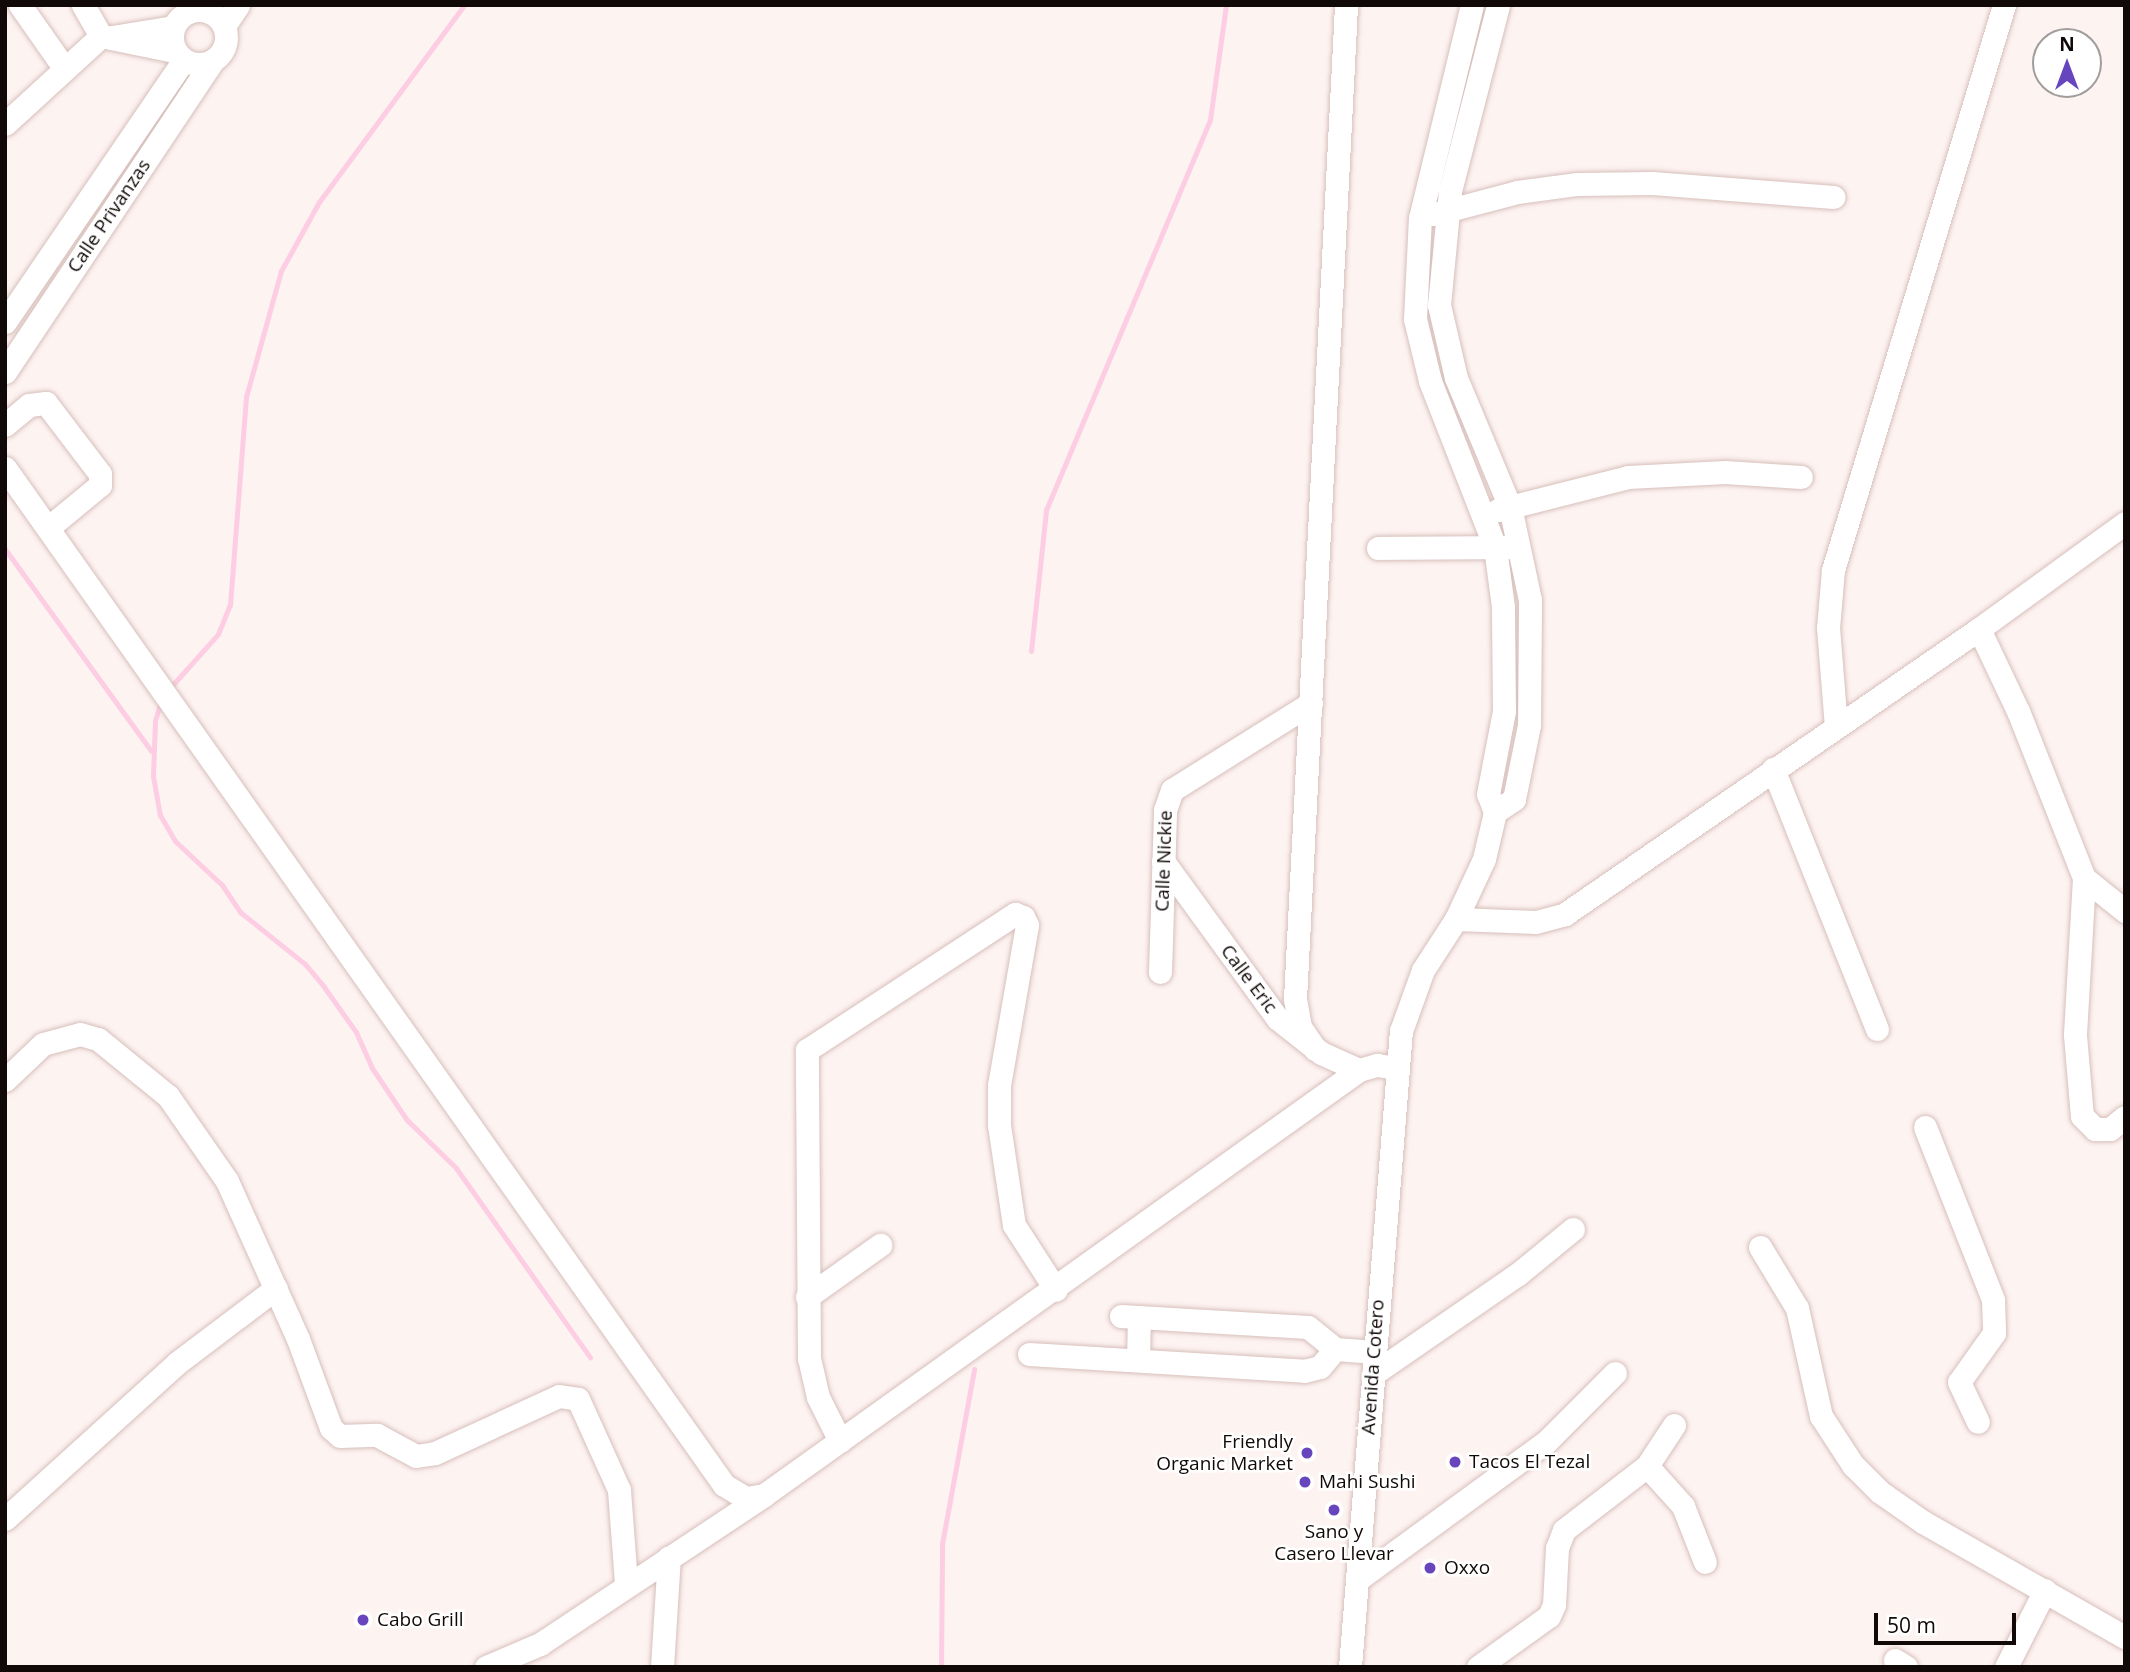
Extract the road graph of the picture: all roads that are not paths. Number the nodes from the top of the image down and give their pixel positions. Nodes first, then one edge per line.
1 (20, 5) edge
2 (83, 5) edge
3 (238, 5) edge
4 (1346, 5) edge
5 (1472, 5) edge
6 (1498, 5) edge
7 (2004, 5) edge
8 (204, 7) edge
9 (224, 26) junction
10 (173, 27) junction
11 (105, 37) junction
12 (180, 56) junction
13 (213, 60) junction
14 (65, 69) junction
15 (5, 124) edge
16 (1833, 197) dead end
17 (1447, 211) junction
18 (1420, 218) junction
19 (5, 322) edge
20 (5, 372) edge
21 (5, 425) edge
22 (5, 468) edge
23 (1801, 477) dead end
24 (1510, 507) junction
25 (1485, 513) junction
26 (2125, 523) edge
27 (48, 528) junction
28 (1521, 546) junction
29 (1495, 547) junction
30 (1378, 548) dead end
31 (1979, 629) junction
32 (1311, 703) junction
33 (1836, 727) junction
34 (1773, 769) junction
35 (1495, 812) junction
36 (1163, 861) junction
37 (2084, 878) junction
38 (2125, 911) edge
39 (1455, 919) junction
40 (1160, 972) dead end
41 (1877, 1029) dead end
42 (1315, 1049) junction
43 (1396, 1068) junction
44 (1359, 1070) junction
45 (5, 1080) edge
46 (2125, 1117) edge
47 (1925, 1128) dead end
48 (1573, 1228) dead end
49 (880, 1245) dead end
50 (1760, 1247) dead end
51 (276, 1288) junction
52 (1056, 1290) junction
53 (807, 1297) junction
54 (1335, 1349) junction
55 (1029, 1354) dead end
56 (1138, 1360) junction
57 (1374, 1363) junction
58 (1615, 1373) dead end
59 (1978, 1422) dead end
60 (1674, 1426) dead end
61 (840, 1440) junction
62 (1647, 1466) junction
63 (764, 1495) junction
64 (5, 1519) edge
65 (669, 1557) junction
66 (1705, 1562) dead end
67 (1357, 1580) junction
68 (626, 1584) junction
69 (2045, 1590) junction
70 (2125, 1637) edge
71 (521, 1661) edge
72 (492, 1666) edge
73 (662, 1667) edge
74 (1350, 1667) edge
75 (1478, 1667) edge
76 (2006, 1667) edge

1 - 14 street
2 - 11 street
3 - 9 street
4 - 32 street
5 - 18 street
6 - 17 street
7 - 33 street
8 - 9 street
8 - 10 street
9 - 13 street
10 - 11 street
10 - 12 street
11 - 12 street
11 - 14 street
12 - 13 street
12 - 19 street, Calle Privanzas
13 - 20 street, Calle Privanzas
14 - 15 street
16 - 17 street
17 - 18 street
17 - 24 street
18 - 25 street
21 - 27 street
22 - 27 street
23 - 24 street
24 - 25 street
24 - 28 street
25 - 29 street
26 - 31 street
27 - 63 street
28 - 29 street
28 - 35 street
29 - 30 street
29 - 35 street
31 - 33 street
31 - 37 street
32 - 36 street, Calle Nickie
32 - 42 street
33 - 34 street
34 - 39 street
34 - 41 street
35 - 39 street, Avenida Cotero
36 - 40 street, Calle Nickie
36 - 42 street, Calle Eric
37 - 38 street
37 - 46 street
39 - 43 street, Avenida Cotero
42 - 44 street, Calle Eric
43 - 44 street
43 - 57 street, Avenida Cotero
44 - 52 street
45 - 51 street
47 - 59 street
48 - 57 street
49 - 53 street
50 - 69 street
51 - 64 street
51 - 68 street
52 - 53 street
52 - 61 street
53 - 61 street
54 - 56 street
54 - 56 street
54 - 57 street
55 - 56 street
57 - 67 street, Avenida Cotero
58 - 67 street
60 - 62 street
61 - 63 street
62 - 66 street
62 - 75 street
63 - 65 street
65 - 68 street
65 - 73 street
67 - 74 street, Avenida Cotero
68 - 71 street
69 - 70 street
69 - 76 street
71 - 72 street

